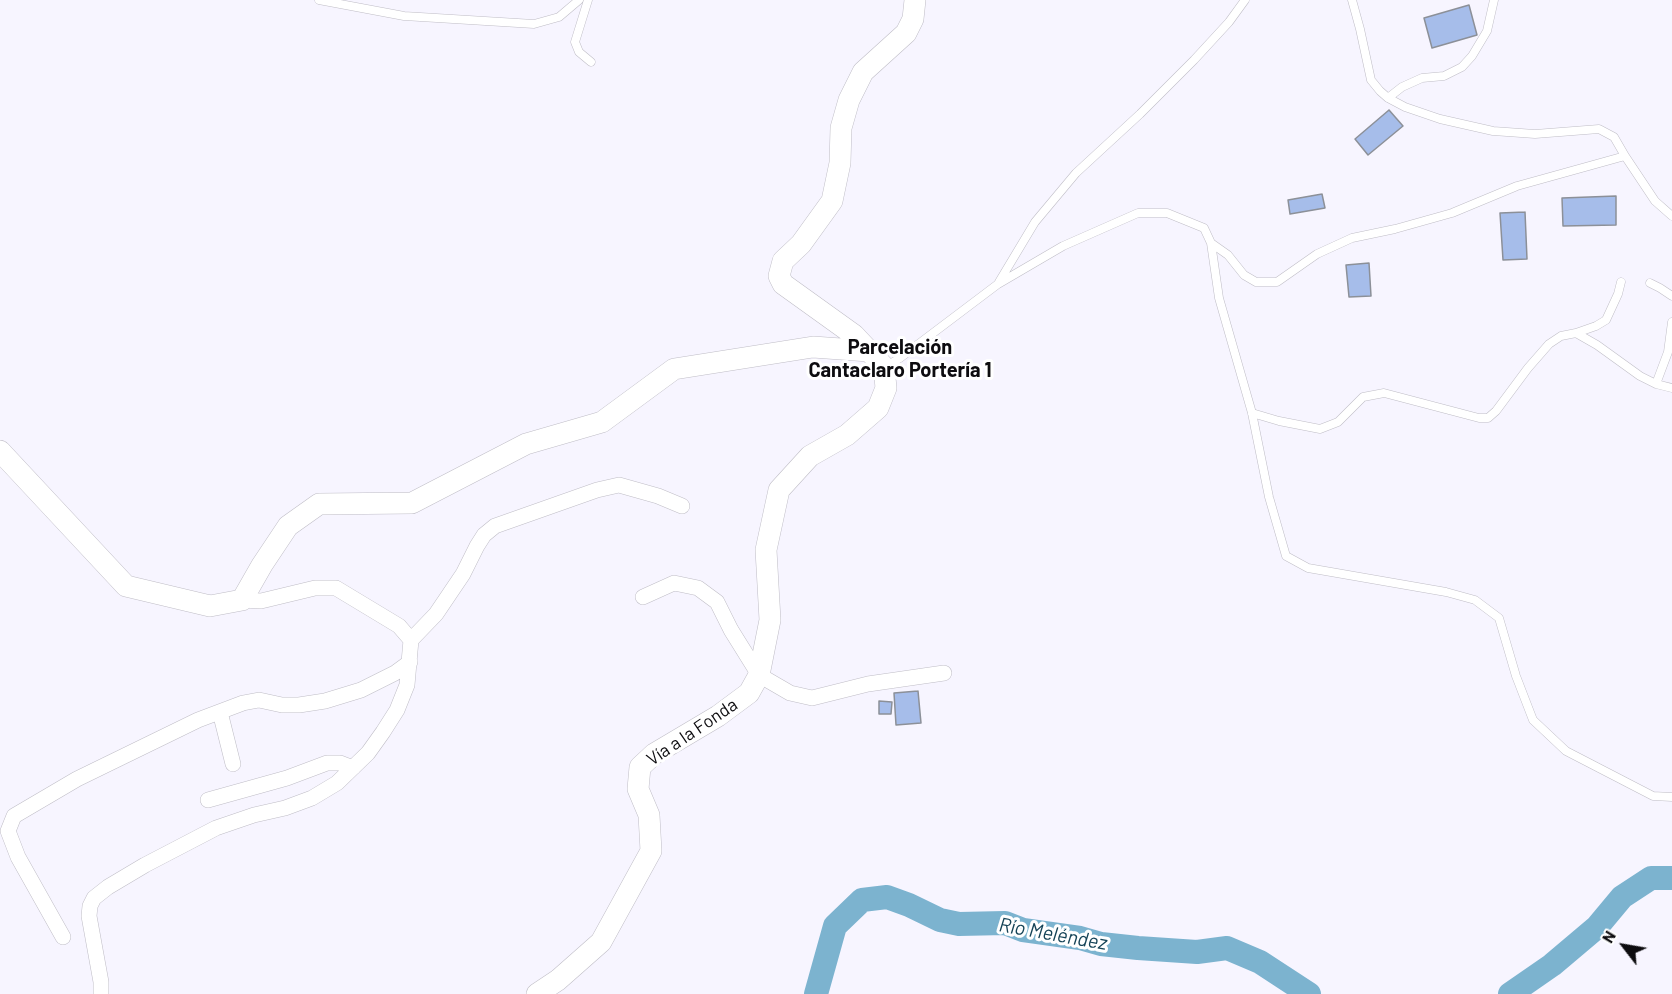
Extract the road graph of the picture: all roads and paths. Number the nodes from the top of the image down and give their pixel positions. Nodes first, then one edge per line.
1 (319, 0) edge
2 (579, 0) edge
3 (588, 0) edge
4 (915, 0) edge
5 (1245, 0) edge
6 (1352, 0) edge
7 (1494, 0) edge
8 (591, 62) dead end
9 (1388, 98) junction
10 (1625, 156) junction
11 (1672, 216) edge
12 (1212, 243) junction
13 (1621, 282) dead end
14 (1650, 283) dead end
15 (998, 284) junction
16 (1672, 296) edge
17 (1672, 322) edge
18 (1576, 333) junction
19 (869, 351) junction
20 (884, 367) junction
21 (1656, 384) junction
22 (1672, 388) edge
23 (1252, 413) junction
24 (0, 451) edge
25 (682, 506) dead end
26 (643, 597) dead end
27 (242, 600) junction
28 (411, 640) junction
29 (410, 662) junction
30 (944, 673) dead end
31 (759, 675) junction
32 (220, 712) junction
33 (233, 764) dead end
34 (353, 768) junction
35 (1672, 797) edge
36 (208, 800) dead end
37 (63, 937) dead end
38 (101, 994) edge
39 (537, 994) edge

1 - 2 lane
3 - 8 lane
4 - 19 street
5 - 15 lane
6 - 9 lane
7 - 9 lane
9 - 10 lane
10 - 11 lane
10 - 12 lane
12 - 15 lane
12 - 23 lane
13 - 18 lane
14 - 16 lane
15 - 20 lane
17 - 21 lane
18 - 21 lane
18 - 23 lane
19 - 20 street
19 - 27 street
20 - 31 street, Vía a la Fonda
21 - 22 lane
23 - 35 lane
24 - 27 street
25 - 28 street
26 - 31 street
27 - 28 street
28 - 29 street
29 - 32 street
29 - 34 street
30 - 31 street
31 - 39 street, Vía a la Fonda
32 - 33 street
32 - 37 street
34 - 36 street
34 - 38 street

